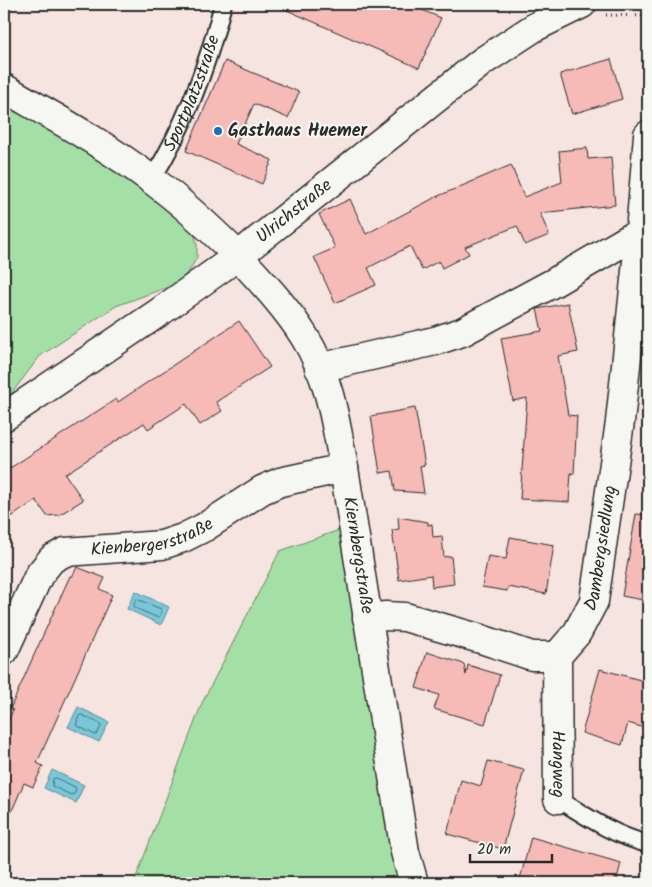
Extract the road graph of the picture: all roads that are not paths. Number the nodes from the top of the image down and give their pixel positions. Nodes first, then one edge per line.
1 (223, 4) edge
2 (590, 9) edge
3 (4, 88) edge
4 (648, 135) edge
5 (152, 179) junction
6 (644, 231) edge
7 (238, 256) junction
8 (319, 368) junction
9 (4, 417) edge
10 (344, 468) junction
11 (368, 618) junction
12 (4, 651) edge
13 (557, 656) junction
14 (558, 799) joint
15 (648, 844) edge
16 (414, 883) edge

1 - 5 lane, Sportplatzstraße
2 - 7 street, Ulrichstraße
3 - 5 street
4 - 6 street, Dambergsiedlung
5 - 7 street
6 - 8 street
6 - 13 street, Dambergsiedlung
7 - 8 street, Kiernbergstraße
7 - 9 street, Ulrichstraße
8 - 10 street, Kiernbergstraße
10 - 11 street, Kiernbergstraße
10 - 12 street, Kienbergerstraße
11 - 13 street
11 - 16 street, Kiernbergstraße
13 - 14 street, Hangweg
14 - 15 lane, Hangweg

